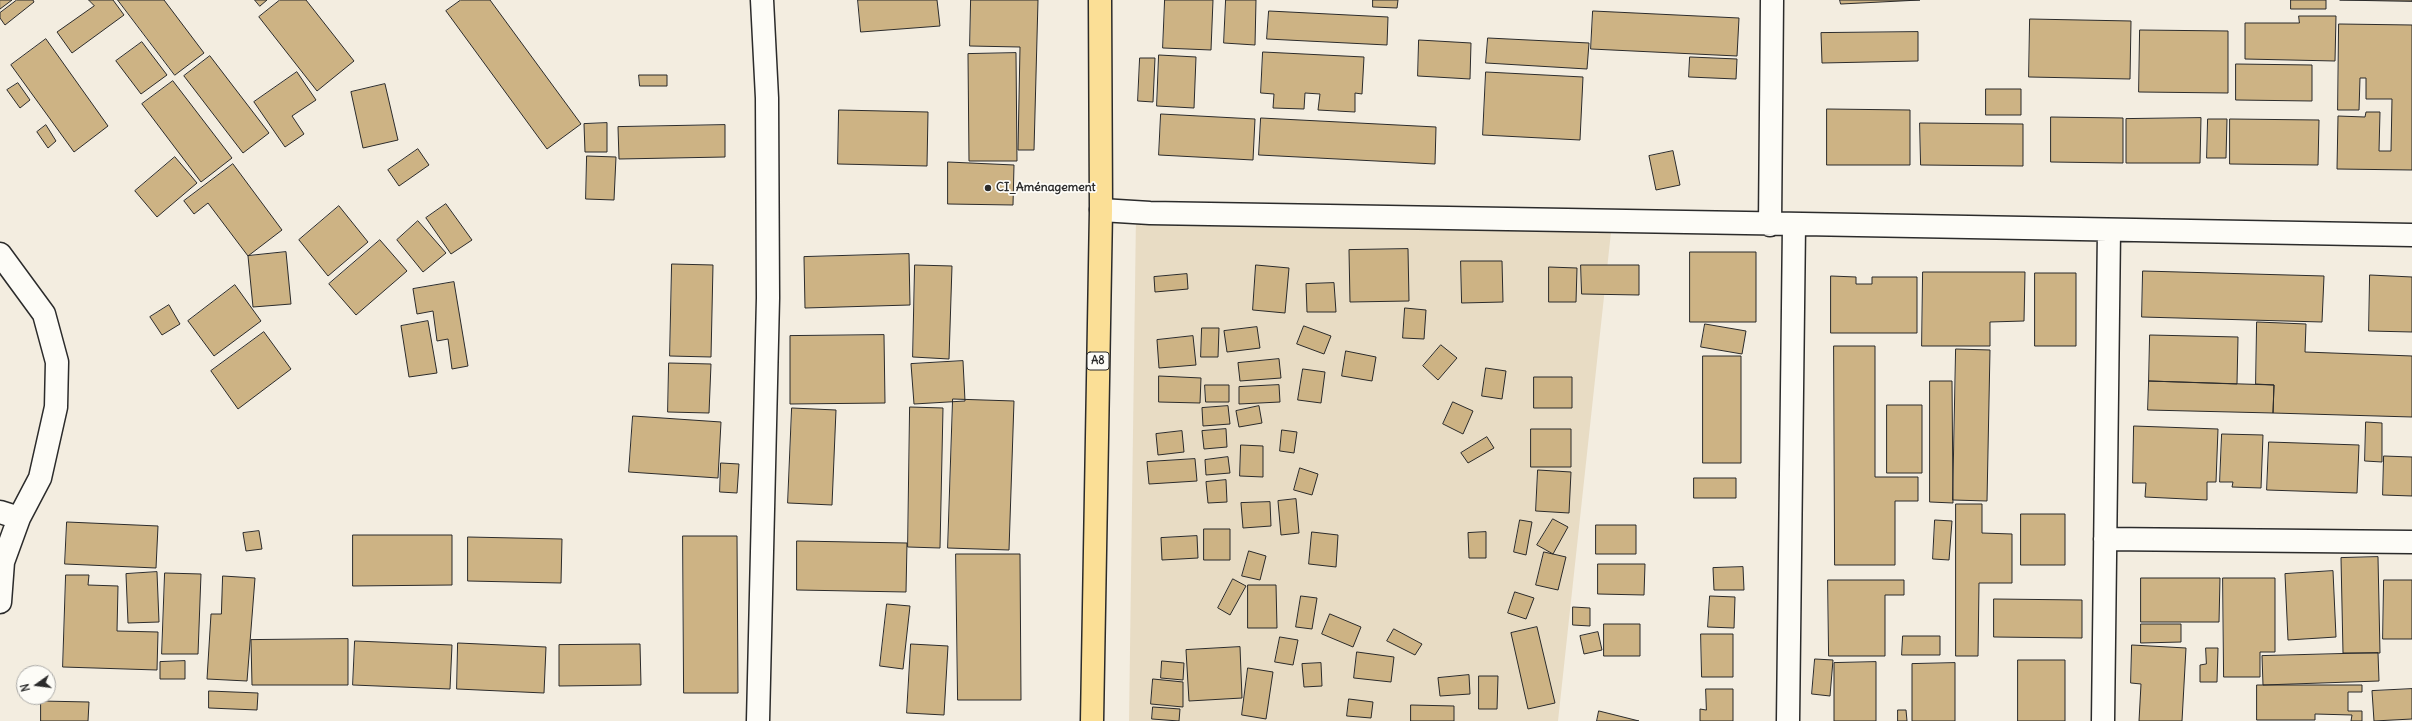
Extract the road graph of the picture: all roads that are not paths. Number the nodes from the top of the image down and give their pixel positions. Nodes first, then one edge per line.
1 (762, 0) edge
2 (1100, 0) edge
3 (1772, 0) edge
4 (1101, 210) junction
5 (1770, 225) junction
6 (1794, 225) junction
7 (2109, 230) junction
8 (2412, 235) edge
9 (0, 254) edge
10 (9, 515) edge
11 (2105, 539) junction
12 (2412, 542) edge
13 (0, 602) edge
14 (758, 721) edge
15 (1092, 721) edge
16 (1788, 721) edge
17 (2103, 721) edge

1 - 14 street
2 - 4 main road, A8
3 - 5 street
4 - 5 street
4 - 15 main road, A8
5 - 6 street
6 - 7 street
6 - 16 street
7 - 8 street
7 - 11 street
9 - 10 street
10 - 13 street
11 - 12 street
11 - 17 street

